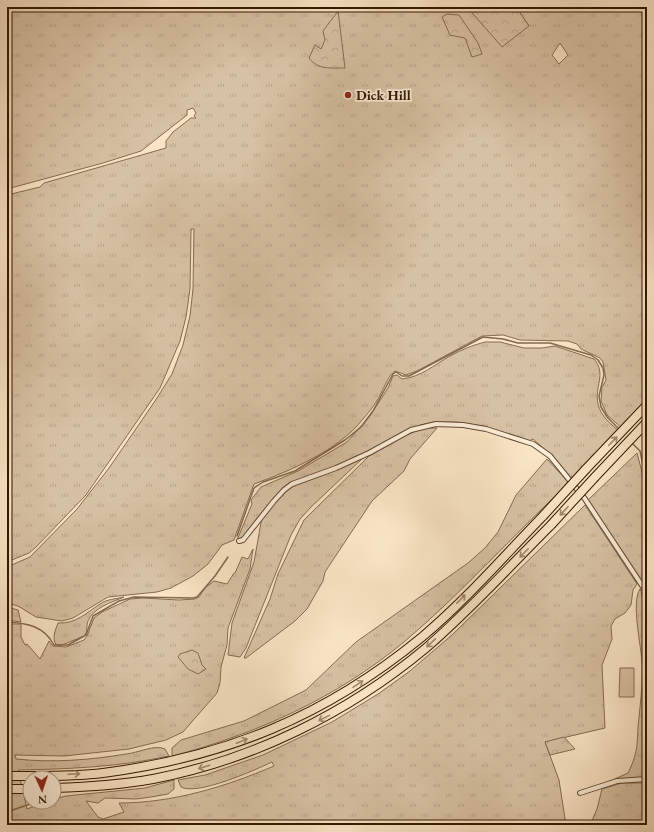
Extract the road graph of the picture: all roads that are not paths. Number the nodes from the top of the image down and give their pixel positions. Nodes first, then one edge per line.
1 (647, 405) edge
2 (647, 422) edge
3 (239, 541) dead end
4 (647, 593) edge
5 (7, 776) edge
6 (647, 779) edge
7 (62, 788) edge
8 (7, 789) edge
9 (22, 789) edge
10 (580, 793) dead end

5 -> 1 highway, bridge
2 -> 7 highway, bridge
3 - 4 street
6 - 10 street
8 - 9 highway

